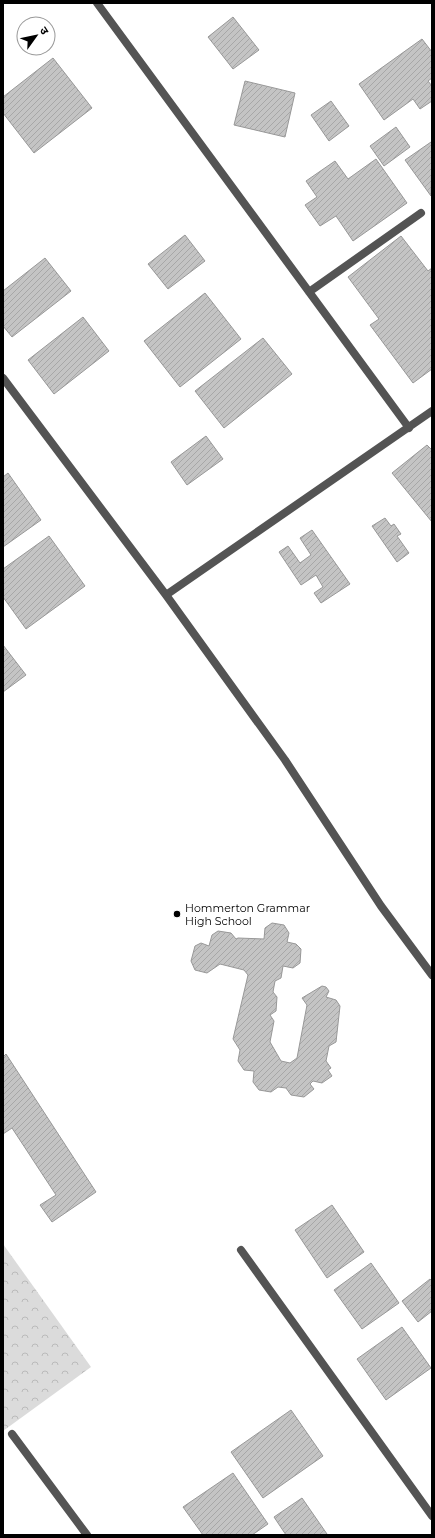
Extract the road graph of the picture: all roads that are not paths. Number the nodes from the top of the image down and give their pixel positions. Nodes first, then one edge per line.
1 (97, 3) edge
2 (421, 213) dead end
3 (309, 292) junction
4 (3, 378) edge
5 (432, 411) edge
6 (409, 428) junction
7 (166, 595) junction
8 (432, 975) edge
9 (241, 1250) dead end
10 (12, 1434) dead end
11 (432, 1516) edge
12 (87, 1535) edge

1 - 3 street
2 - 3 street
3 - 6 street
4 - 7 street
5 - 6 street
6 - 7 street
7 - 8 street
9 - 11 street
10 - 12 street

